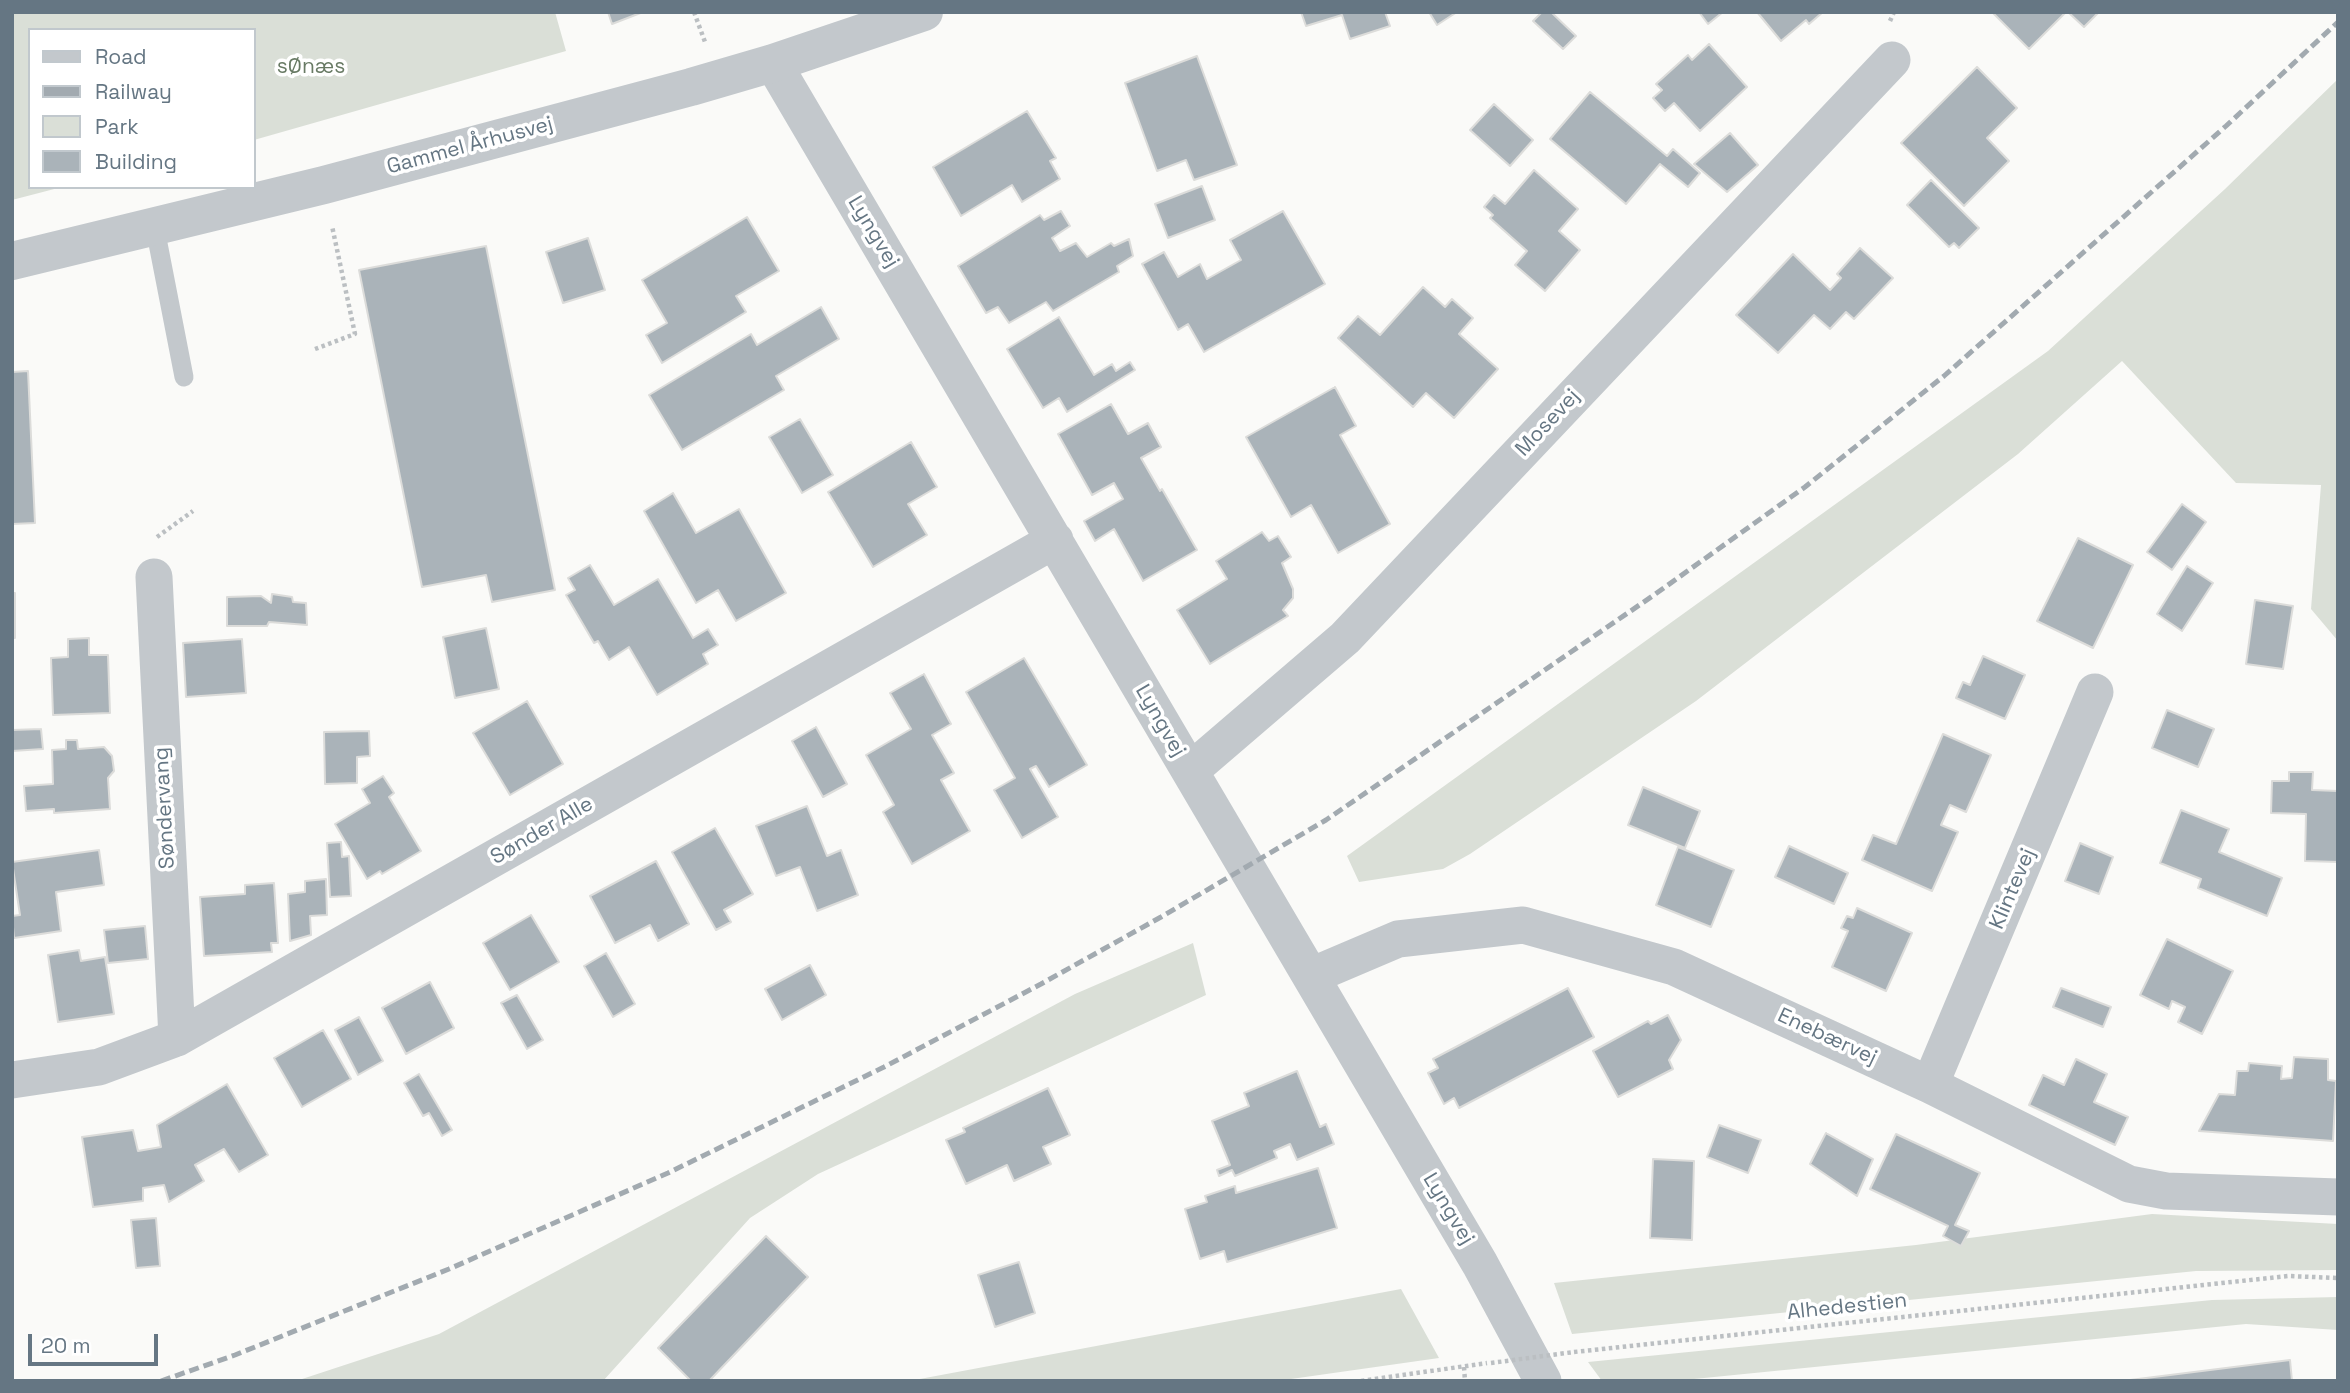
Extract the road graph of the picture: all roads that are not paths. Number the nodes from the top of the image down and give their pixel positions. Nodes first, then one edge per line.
1 (924, 12) edge
2 (1892, 60) dead end
3 (773, 63) junction
4 (155, 228) junction
5 (12, 261) edge
6 (184, 377) dead end
7 (1055, 540) junction
8 (154, 577) dead end
9 (2095, 692) dead end
10 (1190, 771) junction
11 (1311, 976) junction
12 (177, 1038) junction
13 (12, 1080) edge
14 (1930, 1086) junction
15 (2338, 1197) edge
16 (1544, 1381) edge

1 - 3 street, Gammel Århusvej
2 - 10 street, Mosevej
3 - 4 street, Gammel Århusvej
3 - 7 street, Lyngvej
4 - 5 street, Gammel Århusvej
4 - 6 lane
7 - 10 street, Lyngvej
7 - 12 street, Sønder Alle
8 - 12 street, Søndervang
9 - 14 street, Klintevej
10 - 11 street, Lyngvej
11 - 14 street, Enebærvej
11 - 16 street, Lyngvej
12 - 13 street, Sønder Alle
14 - 15 street, Enebærvej

